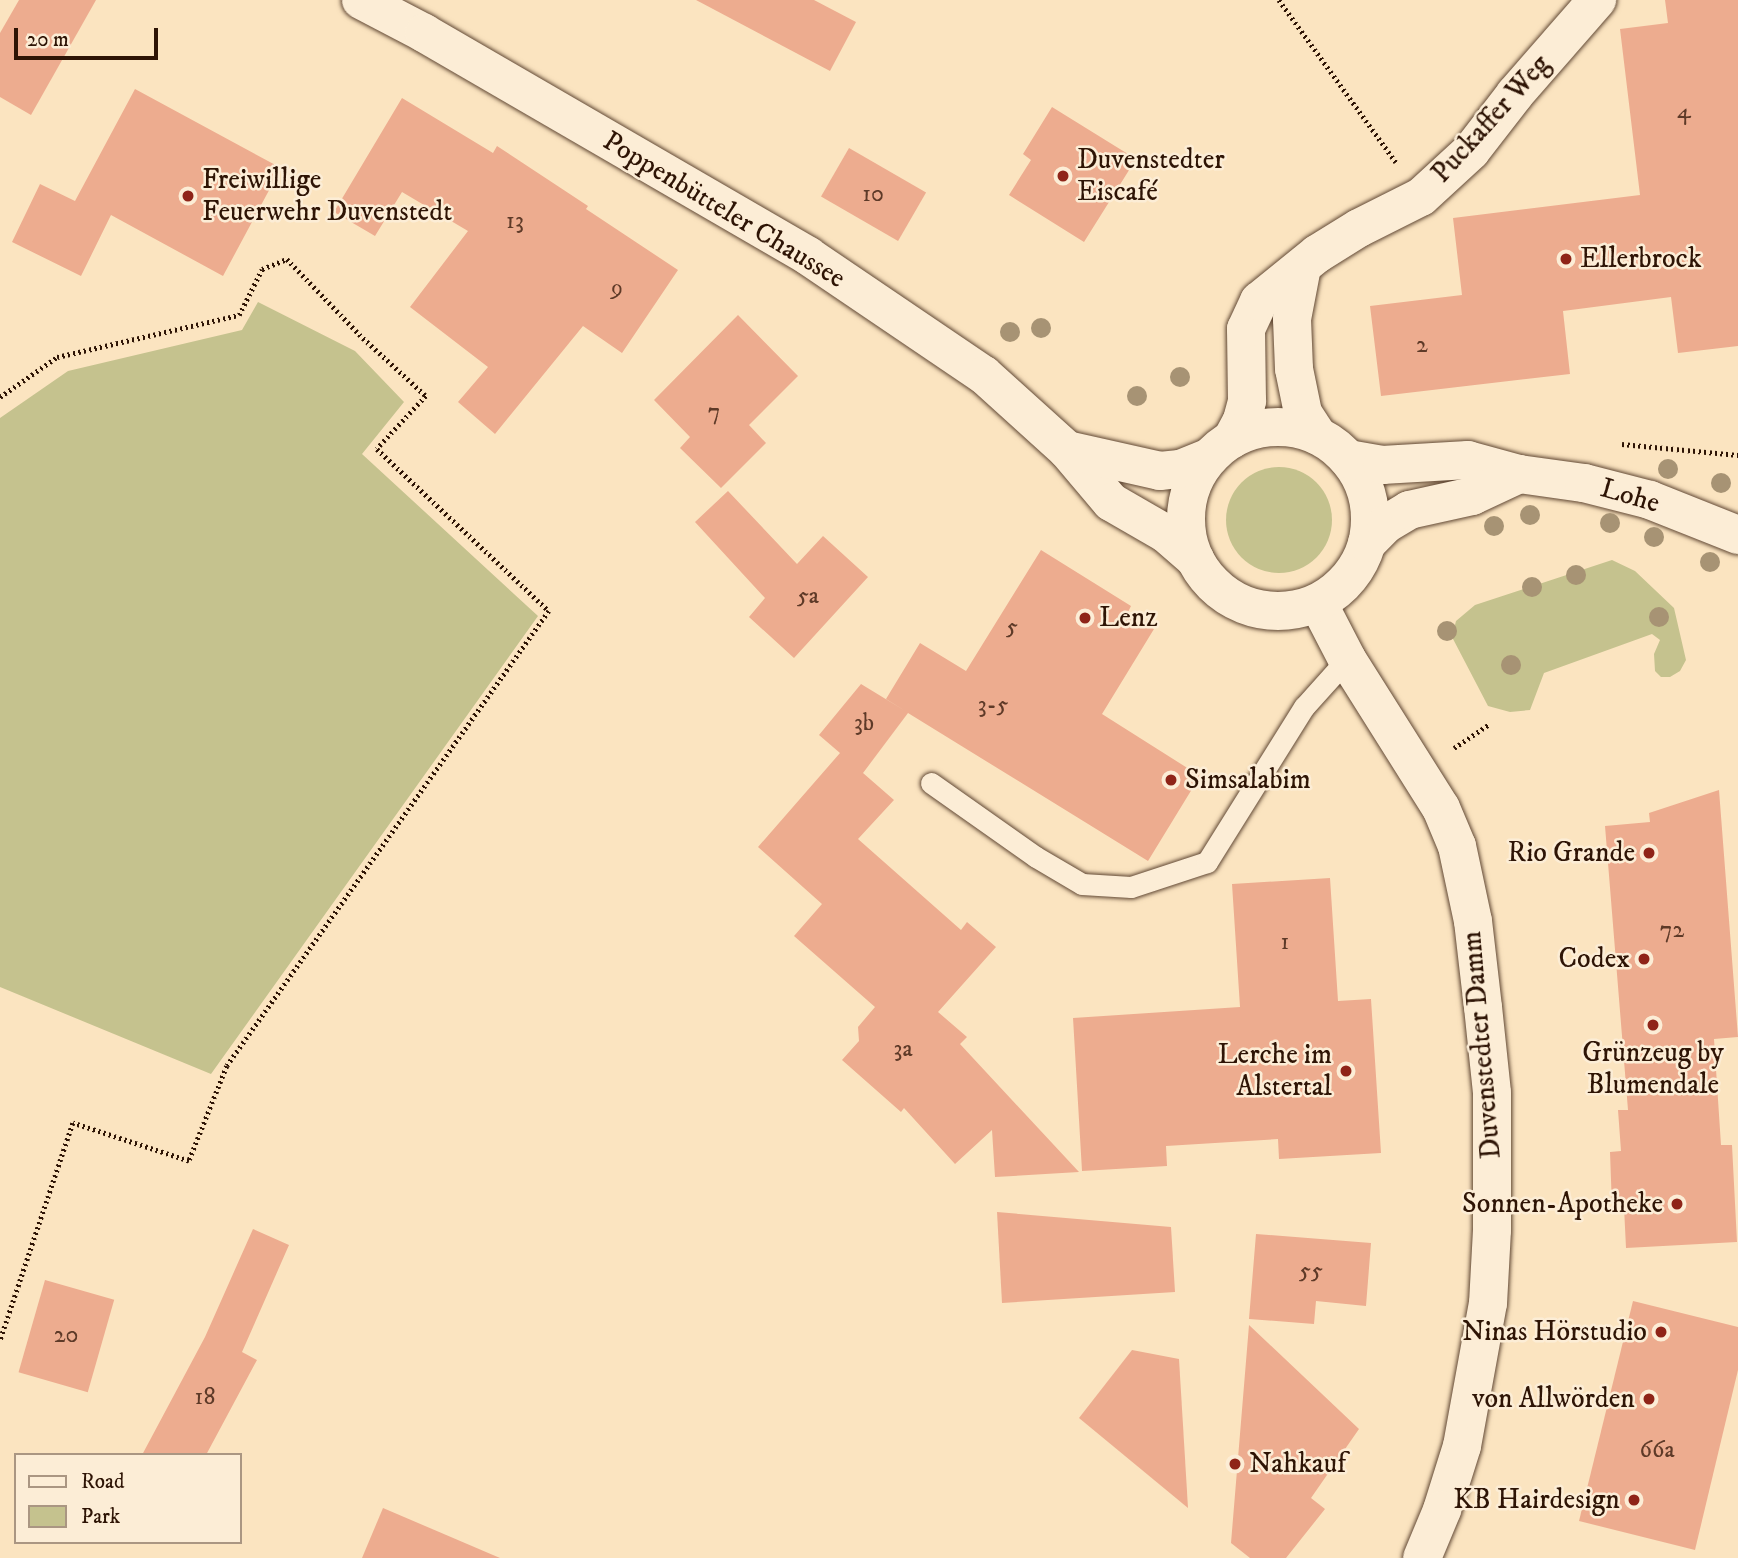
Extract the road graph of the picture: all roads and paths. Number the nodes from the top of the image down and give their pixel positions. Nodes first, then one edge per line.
1 (361, 0) edge
2 (1279, 0) edge
3 (1597, 0) edge
4 (1420, 197) junction
5 (1302, 267) junction
6 (0, 397) edge
7 (1318, 436) junction
8 (1221, 448) junction
9 (1067, 450) junction
10 (1348, 459) junction
11 (1519, 474) junction
12 (1738, 535) edge
13 (1367, 543) junction
14 (1195, 559) junction
15 (1318, 603) junction
16 (1347, 659) junction
17 (931, 783) dead end
18 (0, 1341) edge
19 (1422, 1558) edge

1 - 9 main road, Poppenbütteler Chaussee
2 - 4 path
3 - 4 main road, Puckaffer Weg
4 - 5 main road, Puckaffer Weg
5 - 7 main road
5 - 8 main road, Puckaffer Weg
6 - 18 path
7 - 8 main road
7 - 10 main road
8 - 9 main road, Poppenbütteler Chaussee
8 - 14 main road
9 - 14 main road, Poppenbütteler Chaussee
10 - 11 main road, Lohe
10 - 13 main road
11 - 12 main road, Lohe
11 - 13 main road
13 - 15 main road
14 - 15 main road
15 - 16 main road, Duvenstedter Damm
16 - 17 lane
16 - 19 main road, Duvenstedter Damm

